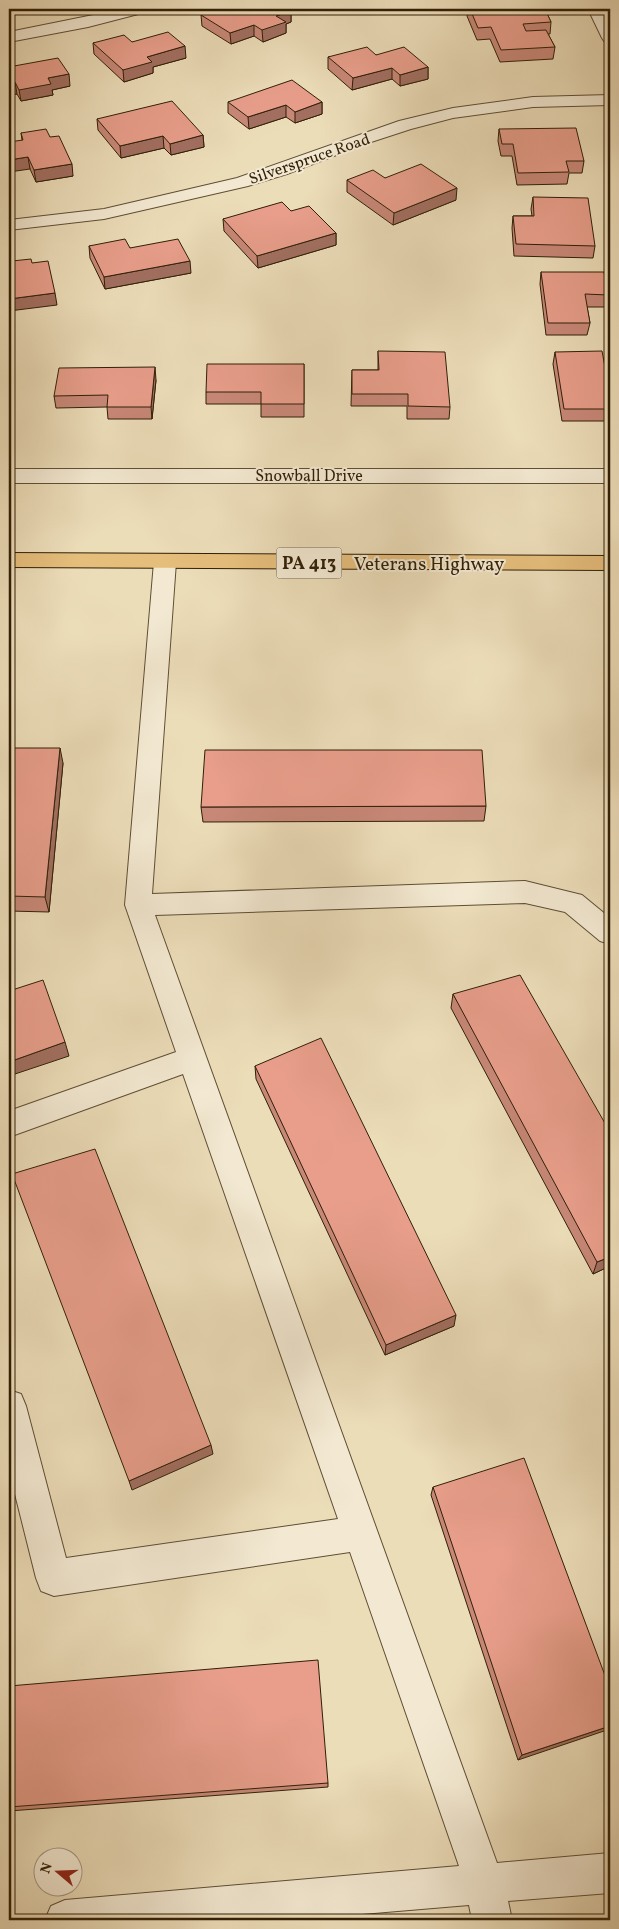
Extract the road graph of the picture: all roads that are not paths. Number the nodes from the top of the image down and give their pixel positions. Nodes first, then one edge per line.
1 (141, 9) edge
2 (595, 9) edge
3 (9, 37) edge
4 (610, 38) edge
5 (610, 100) edge
6 (9, 224) edge
7 (9, 476) edge
8 (610, 476) edge
9 (9, 560) edge
10 (165, 562) junction
11 (610, 563) edge
12 (138, 906) junction
13 (610, 933) edge
14 (192, 1058) junction
15 (9, 1124) edge
16 (9, 1406) edge
17 (361, 1533) junction
18 (610, 1873) edge
19 (489, 1902) edge
20 (65, 1920) edge

1 - 3 street
2 - 4 street
5 - 6 street, Silverspruce Road
7 - 8 street, Snowball Drive
9 - 10 main road, Veterans Highway / PA 413
10 - 11 main road, Veterans Highway / PA 413
10 - 12 street
12 - 13 street
12 - 14 street
14 - 15 street
14 - 17 street
16 - 17 street
17 - 19 street
18 - 19 street
19 - 20 street

